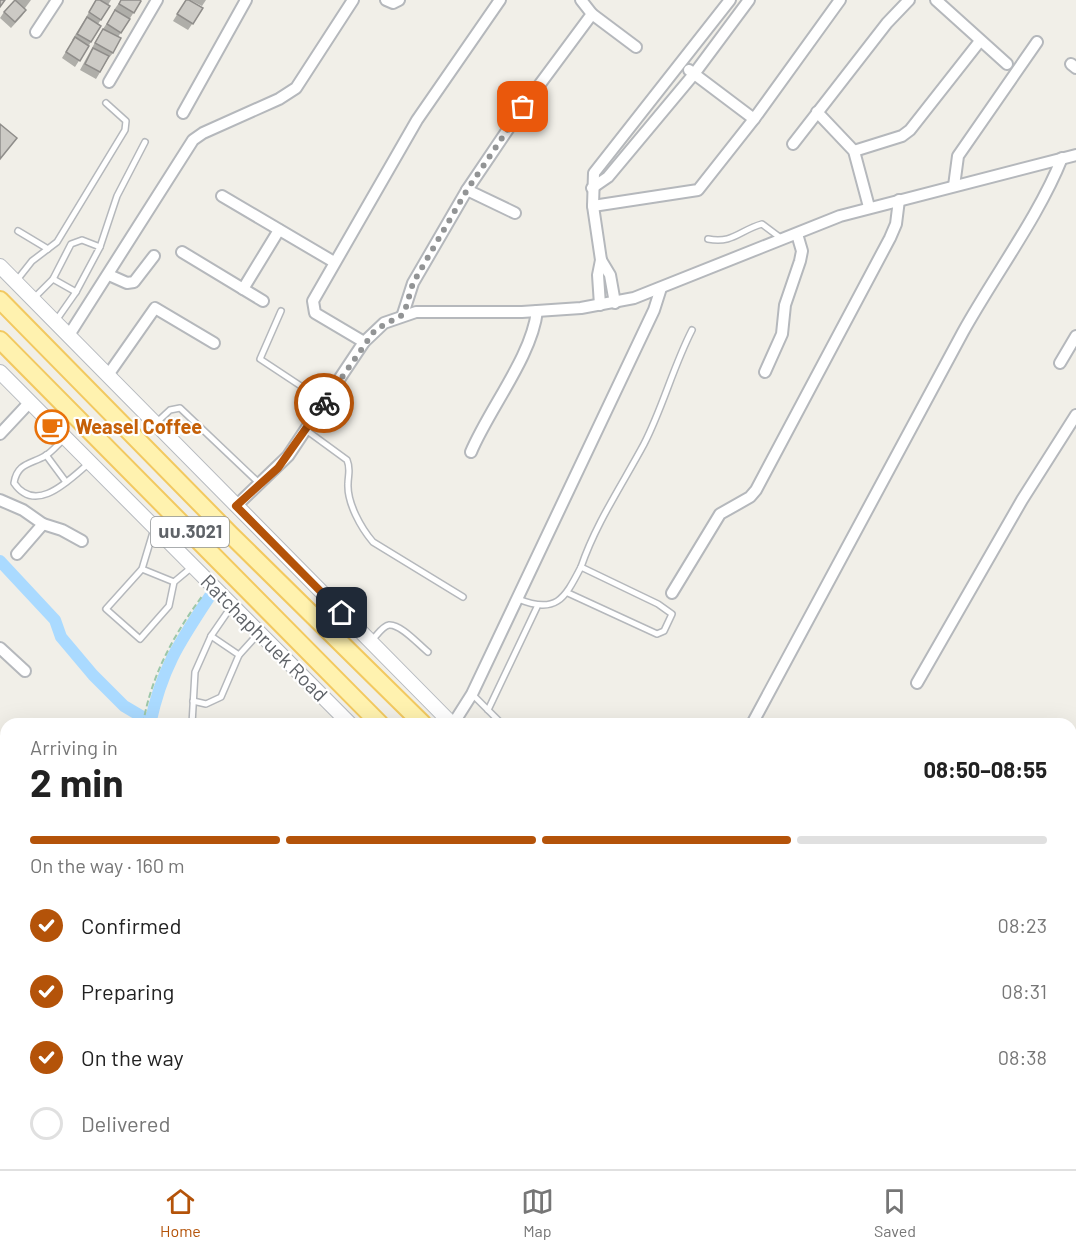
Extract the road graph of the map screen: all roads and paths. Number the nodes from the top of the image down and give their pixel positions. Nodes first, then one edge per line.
1 (57, 0) edge
2 (157, 0) edge
3 (246, 0) edge
4 (353, 0) edge
5 (386, 0) edge
6 (399, 0) edge
7 (500, 0) edge
8 (581, 0) edge
9 (730, 0) edge
10 (749, 0) edge
11 (909, 0) edge
12 (936, 0) edge
13 (836, 1) edge
14 (592, 14) junction
15 (36, 32) dead end
16 (980, 41) junction
17 (1037, 42) dead end
18 (636, 46) dead end
19 (682, 64) junction
20 (1006, 64) dead end
21 (694, 74) junction
22 (109, 82) dead end
23 (106, 103) dead end
24 (817, 112) junction
25 (183, 113) dead end
26 (754, 119) junction
27 (145, 142) dead end
28 (793, 144) dead end
29 (854, 151) junction
30 (1076, 155) edge
31 (1062, 158) junction
32 (954, 186) junction
33 (592, 188) junction
34 (467, 190) junction
35 (222, 196) dead end
36 (899, 200) junction
37 (593, 206) junction
38 (869, 207) junction
39 (515, 213) dead end
40 (279, 230) junction
41 (18, 231) dead end
42 (797, 234) junction
43 (708, 239) dead end
44 (783, 240) junction
45 (100, 248) junction
46 (48, 249) junction
47 (182, 252) dead end
48 (154, 256) dead end
49 (601, 260) junction
50 (334, 262) junction
51 (0, 266) edge
52 (109, 275) junction
53 (53, 279) junction
54 (16, 282) junction
55 (661, 288) junction
56 (243, 289) junction
57 (76, 292) junction
58 (33, 299) junction
59 (0, 300) edge
60 (263, 301) dead end
61 (615, 303) junction
62 (600, 305) junction
63 (281, 311) dead end
64 (537, 311) junction
65 (404, 314) junction
66 (55, 322) junction
67 (692, 330) dead end
68 (69, 335) junction
69 (1076, 336) edge
70 (0, 340) edge
71 (364, 342) junction
72 (214, 343) dead end
73 (1060, 363) dead end
74 (0, 372) edge
75 (765, 372) dead end
76 (108, 375) junction
77 (325, 402) junction
78 (29, 403) junction
79 (1076, 415) edge
80 (156, 423) junction
81 (306, 430) junction
82 (0, 434) edge
83 (64, 439) junction
84 (471, 452) dead end
85 (46, 456) junction
86 (88, 464) junction
87 (66, 482) junction
88 (261, 485) junction
89 (0, 500) edge
90 (236, 506) junction
91 (43, 524) junction
92 (154, 528) junction
93 (82, 542) dead end
94 (17, 554) dead end
95 (192, 567) junction
96 (581, 567) junction
97 (142, 569) junction
98 (174, 582) junction
99 (211, 585) junction
100 (568, 592) junction
101 (672, 593) dead end
102 (463, 597) dead end
103 (516, 598) junction
104 (232, 605) junction
105 (537, 607) junction
106 (259, 633) junction
107 (211, 636) junction
108 (370, 642) junction
109 (0, 648) edge
110 (428, 652) dead end
111 (239, 655) junction
112 (25, 670) dead end
113 (917, 683) dead end
114 (472, 694) junction
115 (193, 701) junction
116 (488, 710) junction
117 (144, 718) edge
118 (192, 718) edge
119 (344, 718) edge
120 (374, 718) edge
121 (417, 718) edge
122 (446, 718) edge
123 (456, 718) edge
124 (496, 718) edge
125 (755, 718) edge

1 - 15 street
2 - 22 street
3 - 25 street
4 - 52 street
5 - 6 street
7 - 50 street
8 - 14 street
9 - 19 street
10 - 21 street
11 - 24 street
12 - 16 street
13 - 26 street
14 - 18 street
14 - 34 street
16 - 20 street
16 - 29 street
17 - 32 street
19 - 21 street
19 - 33 street
21 - 26 street
21 - 33 street
23 - 46 lane
24 - 28 street
24 - 29 street
26 - 37 street
27 - 45 lane
29 - 38 street
30 - 31 street
31 - 32 street
31 - 125 street
32 - 36 street
33 - 37 street
34 - 39 street
34 - 65 street
35 - 40 street
36 - 38 street
36 - 101 street
37 - 49 street
38 - 42 street
40 - 50 street
40 - 56 street
41 - 46 lane
42 - 44 street
42 - 75 street
43 - 44 lane
44 - 55 street
45 - 53 lane
45 - 57 lane
46 - 54 lane
47 - 56 street
48 - 52 street
49 - 61 street
49 - 62 street
50 - 71 street
51 - 54 main road, นบ.3021
52 - 68 street
53 - 57 lane
53 - 58 lane
54 - 58 main road, นบ.3021
55 - 61 street
55 - 103 street
56 - 60 street
57 - 66 lane
58 - 66 main road, นบ.3021
59 - 121 main road, นบ.3021
61 - 62 street
62 - 64 street
63 - 77 lane
64 - 65 street
64 - 84 street
65 - 71 street
66 - 68 main road, นบ.3021
67 - 96 lane
68 - 76 main road, นบ.3021
69 - 73 street
70 - 120 main road, Ratchaphruek Road / นบ.3021
71 - 77 street
72 - 76 street
74 - 78 main road, Ratchaphruek Road / นบ.3021
76 - 80 main road, นบ.3021
77 - 81 street
78 - 82 street
78 - 83 main road, Ratchaphruek Road / นบ.3021
79 - 113 street
80 - 88 lane
80 - 90 main road, นบ.3021
81 - 88 street
81 - 102 lane
83 - 85 lane
83 - 86 main road, Ratchaphruek Road / นบ.3021
85 - 87 lane
85 - 87 lane
86 - 87 lane
86 - 92 main road, Ratchaphruek Road / นบ.3021
88 - 90 street
89 - 91 street
90 - 108 main road, นบ.3021
91 - 93 street
91 - 94 street
92 - 95 main road, Ratchaphruek Road / นบ.3021
92 - 97 lane
95 - 98 lane
95 - 99 main road, Ratchaphruek Road / นบ.3021
96 - 100 lane
96 - 100 lane
97 - 98 lane
97 - 98 lane
99 - 104 main road, Ratchaphruek Road / นบ.3021
99 - 117 path
100 - 105 lane
103 - 105 lane
103 - 114 street
104 - 106 main road, Ratchaphruek Road / นบ.3021
104 - 107 lane
105 - 116 lane
106 - 111 lane
106 - 119 main road, Ratchaphruek Road / นบ.3021
107 - 111 lane
107 - 115 lane
108 - 110 lane
108 - 122 main road, นบ.3021
109 - 112 street
111 - 115 lane
114 - 116 lane
114 - 123 street
115 - 118 lane
116 - 124 lane

